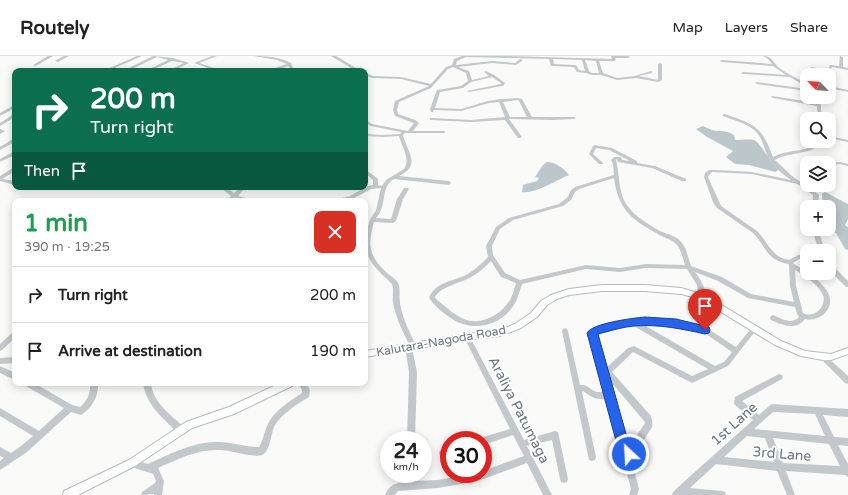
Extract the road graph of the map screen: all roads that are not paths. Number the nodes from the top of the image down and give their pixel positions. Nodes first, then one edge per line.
1 (51, 56) edge
2 (140, 56) edge
3 (156, 56) edge
4 (178, 56) edge
5 (215, 56) edge
6 (256, 56) edge
7 (333, 56) edge
8 (465, 56) edge
9 (499, 56) edge
10 (613, 56) edge
11 (765, 56) edge
12 (513, 57) edge
13 (530, 57) edge
14 (545, 57) edge
15 (560, 57) edge
16 (576, 57) edge
17 (628, 57) edge
18 (841, 57) dead end
19 (66, 58) edge
20 (174, 59) junction
21 (520, 59) junction
22 (583, 59) junction
23 (597, 59) junction
24 (551, 60) junction
25 (58, 61) dead end
26 (722, 61) dead end
27 (185, 62) junction
28 (196, 63) junction
29 (290, 64) junction
30 (660, 64) dead end
31 (35, 65) dead end
32 (775, 65) junction
33 (453, 66) junction
34 (841, 67) junction
35 (112, 68) edge
36 (131, 68) edge
37 (153, 68) edge
38 (175, 68) edge
39 (216, 68) edge
40 (277, 68) edge
41 (291, 68) edge
42 (354, 68) edge
43 (830, 68) edge
44 (848, 69) edge
45 (486, 72) dead end
46 (586, 72) junction
47 (651, 72) dead end
48 (744, 73) dead end
49 (601, 74) junction
50 (368, 75) edge
51 (493, 76) junction
52 (792, 76) junction
53 (636, 77) junction
54 (798, 80) edge
55 (470, 82) junction
56 (757, 83) dead end
57 (432, 85) junction
58 (836, 88) edge
59 (800, 89) edge
60 (469, 91) dead end
61 (848, 91) edge
62 (773, 97) dead end
63 (500, 100) junction
64 (819, 105) joint
65 (12, 108) edge
66 (432, 109) junction
67 (820, 112) edge
68 (724, 114) dead end
69 (0, 115) edge
70 (12, 117) edge
71 (507, 118) junction
72 (530, 118) junction
73 (574, 118) dead end
74 (368, 124) edge
75 (0, 125) edge
76 (383, 127) junction
77 (0, 130) edge
78 (444, 132) dead end
79 (405, 133) junction
80 (0, 134) edge
81 (368, 135) edge
82 (375, 136) junction
83 (520, 137) dead end
84 (836, 138) edge
85 (848, 141) edge
86 (12, 142) edge
87 (0, 148) edge
88 (813, 148) edge
89 (12, 151) edge
90 (12, 154) edge
91 (772, 160) junction
92 (0, 161) edge
93 (601, 163) dead end
94 (836, 163) edge
95 (638, 164) junction
96 (848, 166) edge
97 (12, 171) edge
98 (368, 173) edge
99 (617, 176) junction
100 (394, 177) junction
101 (0, 179) edge
102 (684, 180) dead end
103 (12, 181) edge
104 (449, 183) dead end
105 (798, 183) joint
106 (377, 187) junction
107 (384, 188) junction
108 (368, 189) edge
109 (406, 189) dead end
110 (226, 190) edge
111 (241, 190) edge
112 (366, 190) edge
113 (234, 196) junction
114 (241, 198) edge
115 (348, 198) edge
116 (373, 220) junction
117 (368, 235) edge
118 (368, 245) edge
119 (800, 256) edge
120 (491, 257) junction
121 (791, 264) junction
122 (689, 267) junction
123 (836, 273) edge
124 (520, 282) junction
125 (848, 285) edge
126 (702, 297) junction
127 (797, 305) junction
128 (803, 317) junction
129 (773, 318) dead end
130 (633, 322) junction
131 (754, 328) junction
132 (564, 331) dead end
133 (12, 337) edge
134 (467, 337) junction
135 (410, 347) junction
136 (0, 348) edge
137 (737, 351) junction
138 (848, 351) edge
139 (368, 354) edge
140 (823, 357) junction
141 (12, 360) edge
142 (0, 361) edge
143 (0, 369) edge
144 (715, 369) junction
145 (605, 372) junction
146 (12, 375) edge
147 (779, 377) dead end
148 (848, 380) edge
149 (34, 386) edge
150 (95, 386) edge
151 (147, 386) edge
152 (283, 386) edge
153 (304, 386) edge
154 (578, 390) junction
155 (609, 396) junction
156 (70, 408) junction
157 (817, 411) junction
158 (0, 412) edge
159 (848, 413) edge
160 (758, 419) junction
161 (181, 430) junction
162 (411, 431) edge
163 (515, 431) junction
164 (745, 432) junction
165 (767, 434) junction
166 (39, 435) junction
167 (492, 438) edge
168 (832, 440) junction
169 (848, 442) edge
170 (522, 444) junction
171 (0, 451) edge
172 (626, 453) junction
173 (592, 457) dead end
174 (11, 458) junction
175 (529, 458) junction
176 (714, 460) junction
177 (132, 463) junction
178 (0, 466) edge
179 (149, 468) junction
180 (780, 468) junction
181 (848, 472) edge
182 (564, 479) dead end
183 (410, 485) joint
184 (160, 486) junction
185 (678, 493) edge
186 (68, 495) edge
187 (145, 495) edge
188 (158, 495) edge
189 (389, 495) edge
190 (548, 495) edge
191 (633, 495) edge
192 (722, 495) edge
193 (791, 495) edge

1 - 31 street
2 - 35 street
3 - 20 street
3 - 36 street
4 - 27 street
5 - 28 street
6 - 29 street
7 - 42 street
8 - 9 street
8 - 33 street
9 - 12 street
10 - 17 street
10 - 23 street
11 - 32 street
12 - 21 street
13 - 14 street
13 - 21 street
14 - 24 street
15 - 16 street
15 - 24 street
16 - 22 street
18 - 34 street
19 - 25 street
20 - 27 street
20 - 37 street
21 - 24 street
21 - 33 street
22 - 23 street
22 - 46 street
23 - 49 street
24 - 46 street
26 - 32 street
27 - 28 street
27 - 38 street
28 - 39 street
29 - 40 street
29 - 41 street
30 - 53 street
32 - 52 street
33 - 55 street
33 - 57 street
34 - 43 street
34 - 44 street
45 - 51 street
46 - 49 street
47 - 53 street
48 - 52 street
49 - 53 street
50 - 57 street
51 - 55 street
51 - 60 street
52 - 54 street
55 - 66 street
56 - 59 street
57 - 79 street
58 - 61 street
62 - 64 street
63 - 66 street
63 - 71 street
63 - 72 street
64 - 67 street
65 - 69 street
66 - 71 street
68 - 91 street
70 - 75 street
71 - 72 street
71 - 83 street
72 - 73 street
74 - 76 street
76 - 79 street
76 - 82 street
77 - 80 street
78 - 79 street
79 - 82 street
79 - 100 street
81 - 82 street
84 - 85 street
86 - 87 street
87 - 89 street
88 - 91 street
90 - 92 street
91 - 105 street
93 - 95 street
94 - 96 street
95 - 99 street
95 - 102 street
97 - 101 street
98 - 106 street
99 - 120 street
99 - 122 street
100 - 104 street
100 - 107 street
101 - 103 street
105 - 121 street
106 - 107 street
106 - 108 street
107 - 116 street
109 - 116 street
110 - 113 street
111 - 113 street
112 - 115 street
113 - 114 street
116 - 117 street
118 - 135 street
119 - 121 street
120 - 124 street
120 - 124 street
121 - 127 street
121 - 128 street
122 - 124 street
122 - 126 street
122 - 127 street
123 - 125 street
126 - 131 main road, Kalutara-Nagoda Road
126 - 134 main road, Kalutara-Nagoda Road
127 - 128 street
128 - 129 street
130 - 137 street
130 - 144 street
130 - 145 street
131 - 137 street
131 - 140 main road, Kalutara-Nagoda Road
132 - 154 street
133 - 136 street
134 - 135 main road, Kalutara-Nagoda Road
134 - 163 street, Araliya Patumaga
135 - 139 main road, Kalutara-Nagoda Road
135 - 162 street
137 - 144 street
138 - 140 main road, Kalutara-Nagoda Road
140 - 148 street
141 - 142 street
143 - 146 street
144 - 145 street
145 - 155 street
145 - 172 street
147 - 160 street
149 - 156 street
150 - 156 street
151 - 161 street
152 - 161 main road
153 - 179 street
154 - 155 street
154 - 173 street
155 - 172 street
156 - 166 street
157 - 159 street, 1st Lane
157 - 160 street, 1st Lane
157 - 168 street
158 - 166 street
160 - 164 street, 1st Lane
161 - 177 main road
163 - 167 street
163 - 170 street, Araliya Patumaga
164 - 165 street
164 - 176 street, 1st Lane
165 - 168 street
165 - 180 street
166 - 174 street
168 - 169 street
168 - 181 street
170 - 175 street, Araliya Patumaga
170 - 182 street
171 - 174 street
172 - 191 street
174 - 178 street
175 - 183 street
175 - 190 street, Araliya Patumaga
176 - 180 street, 3rd Lane
176 - 185 street, 1st Lane
177 - 179 street
177 - 186 main road
179 - 184 street
180 - 181 street, 3rd Lane
180 - 193 street
183 - 189 street
184 - 187 street
184 - 188 street
185 - 192 street

